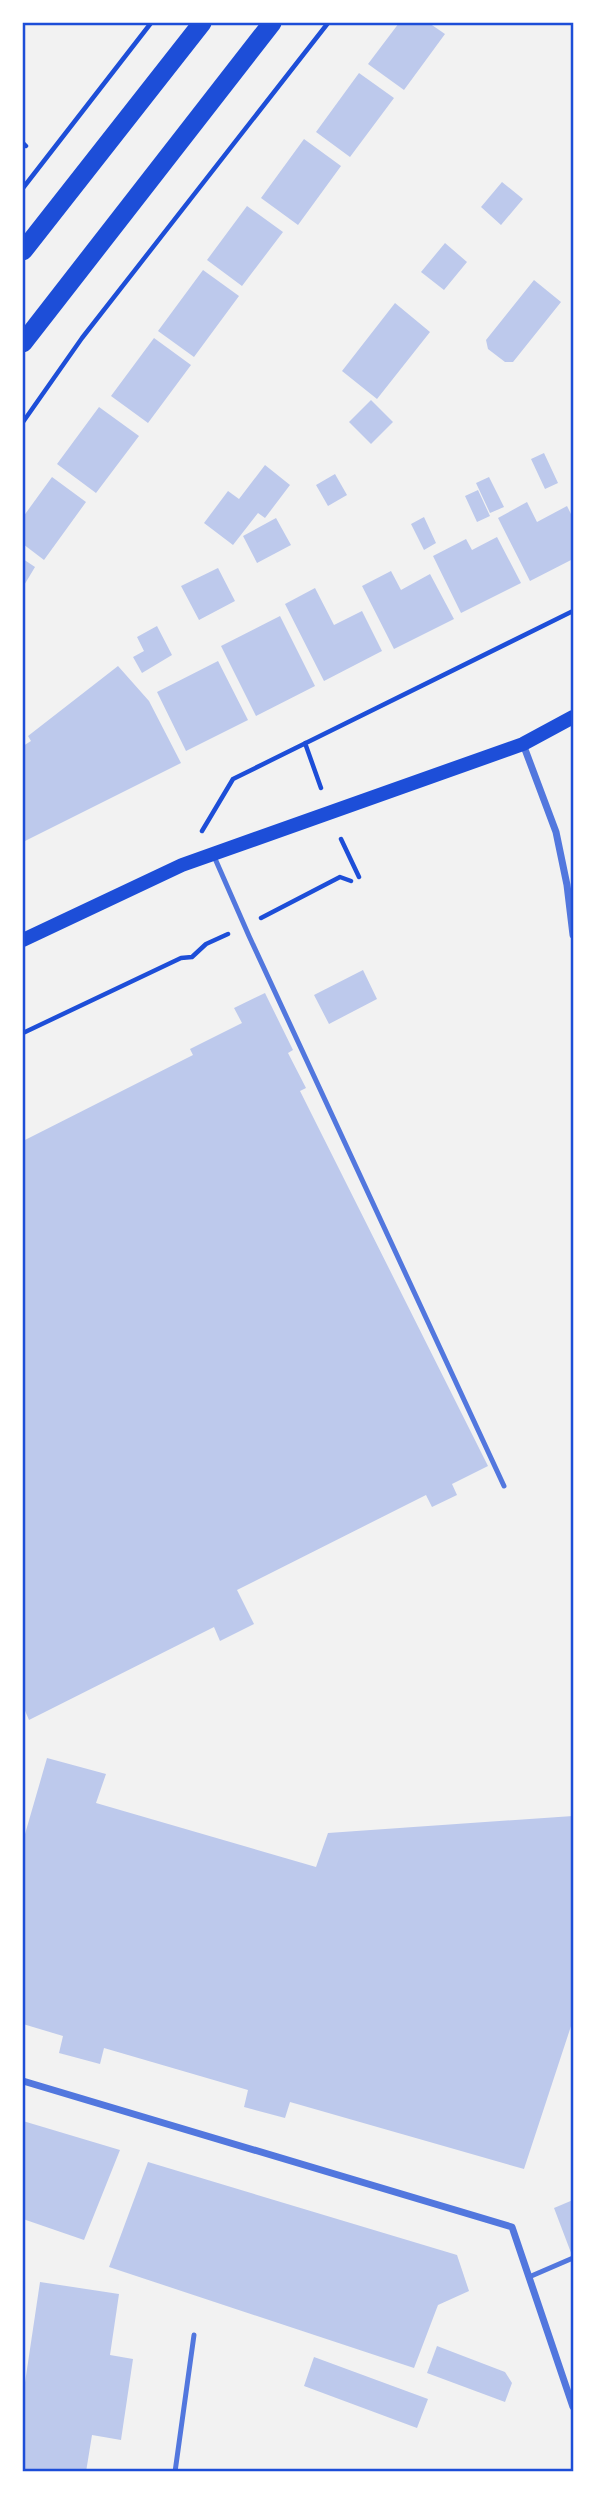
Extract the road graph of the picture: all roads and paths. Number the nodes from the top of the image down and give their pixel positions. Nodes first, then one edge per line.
1 (151, 23) edge
2 (202, 23) edge
3 (272, 23) edge
4 (328, 23) edge
5 (23, 188) edge
6 (23, 251) edge
7 (23, 343) edge
8 (23, 422) edge
9 (573, 611) edge
10 (573, 717) edge
11 (305, 743) junction
12 (523, 744) junction
13 (321, 788) dead end
14 (341, 839) dead end
15 (213, 854) junction
16 (182, 865) junction
17 (359, 877) dead end
18 (351, 881) dead end
19 (258, 919) dead end
20 (231, 932) dead end
21 (573, 935) edge
22 (23, 940) edge
23 (23, 1033) edge
24 (504, 1486) dead end
25 (23, 2081) edge
26 (573, 2258) edge
27 (529, 2277) junction
28 (194, 2335) dead end
29 (573, 2407) edge
30 (175, 2472) edge

1 - 5 path
2 - 6 highway
3 - 7 highway
4 - 8 path
9 - 11 path
10 - 12 main road
11 - 13 path
11 - 16 path
12 - 15 main road
12 - 21 street
14 - 17 path
15 - 16 main road
15 - 24 lane
16 - 22 main road
18 - 19 path
20 - 23 path
25 - 27 street
26 - 27 lane
27 - 29 street
28 - 30 lane

